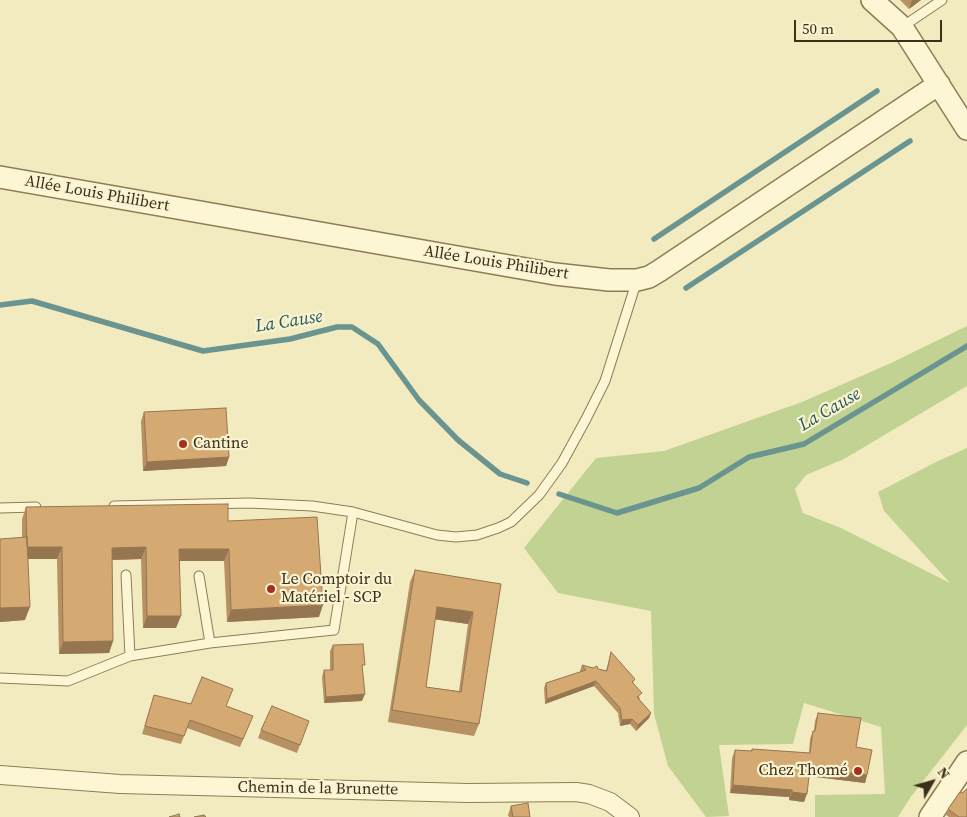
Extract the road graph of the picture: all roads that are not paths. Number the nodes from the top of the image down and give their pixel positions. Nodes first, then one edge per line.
1 (872, 0) edge
2 (942, 0) edge
3 (902, 27) junction
4 (939, 84) junction
5 (967, 129) edge
6 (0, 177) edge
7 (637, 280) junction
8 (110, 506) edge
9 (50, 507) edge
10 (0, 508) edge
11 (353, 512) junction
12 (126, 575) dead end
13 (199, 576) dead end
14 (210, 643) junction
15 (130, 656) junction
16 (0, 678) edge
17 (967, 762) edge
18 (0, 775) edge
19 (630, 817) edge
20 (930, 817) edge

1 - 3 street
2 - 3 lane
3 - 4 street
4 - 5 street
4 - 7 street, Allée Louis Philibert
6 - 7 street, Allée Louis Philibert
7 - 11 lane
8 - 11 lane
9 - 10 lane
11 - 14 lane
12 - 15 lane
13 - 14 lane
14 - 15 lane
15 - 16 lane
17 - 20 street
18 - 19 street, Chemin de la Brunette

